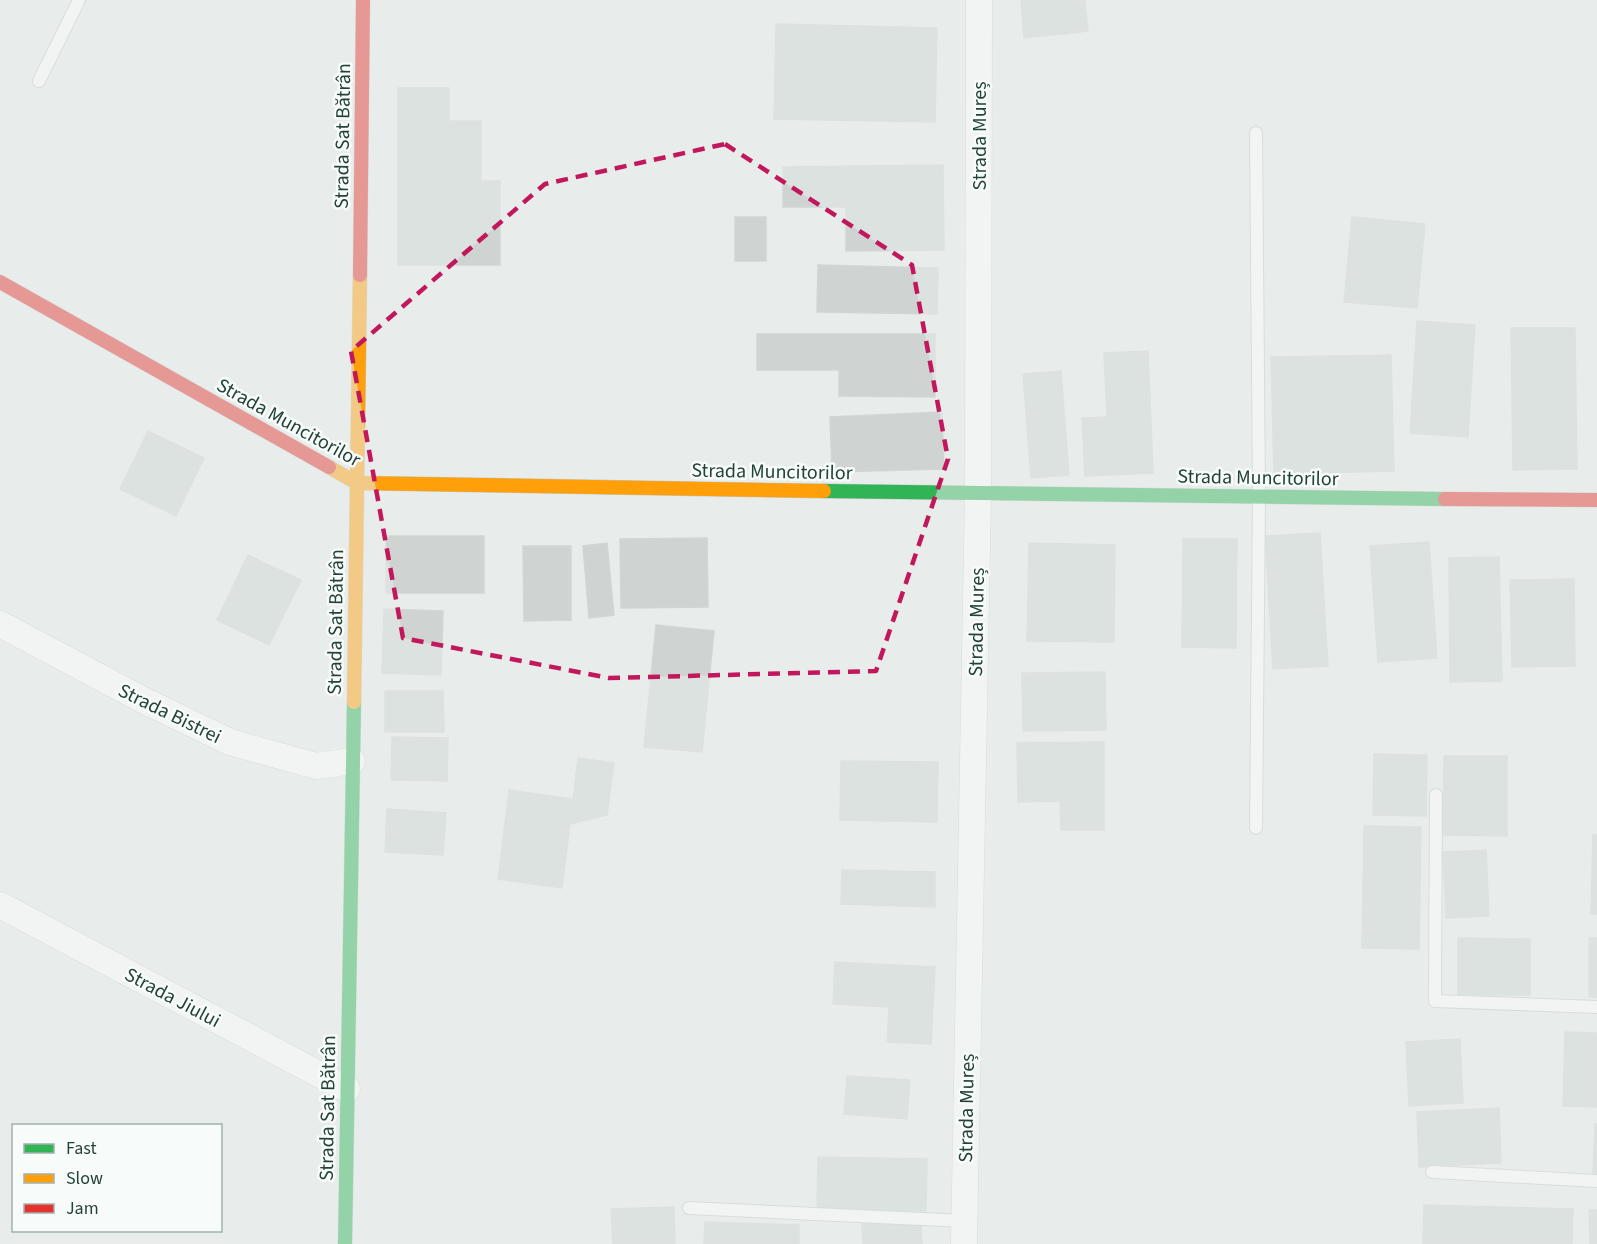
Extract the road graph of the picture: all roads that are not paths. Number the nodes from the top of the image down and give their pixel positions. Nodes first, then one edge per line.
1 (79, 0) edge
2 (363, 0) edge
3 (979, 0) edge
4 (39, 81) dead end
5 (1256, 134) dead end
6 (0, 282) edge
7 (357, 483) junction
8 (978, 494) junction
9 (1258, 496) junction
10 (1597, 500) edge
11 (0, 624) edge
12 (352, 761) junction
13 (1436, 795) dead end
14 (1256, 828) dead end
15 (0, 905) edge
16 (1597, 1007) edge
17 (347, 1089) junction
18 (1432, 1172) dead end
19 (1597, 1181) edge
20 (689, 1208) dead end
21 (964, 1232) edge
22 (345, 1244) edge

1 - 4 lane
2 - 7 street, Strada Sat Bătrân
3 - 8 street, Strada Mureș
5 - 9 lane
6 - 7 street, Strada Muncitorilor
7 - 8 street, Strada Muncitorilor
7 - 12 street, Strada Sat Bătrân
8 - 9 street, Strada Muncitorilor
8 - 21 street, Strada Mureș
9 - 10 street, Strada Muncitorilor
9 - 14 lane
11 - 12 street, Strada Bistrei
12 - 17 street, Strada Sat Bătrân
13 - 16 lane
15 - 17 street, Strada Jiului
17 - 22 street, Strada Sat Bătrân
18 - 19 lane
20 - 21 lane

